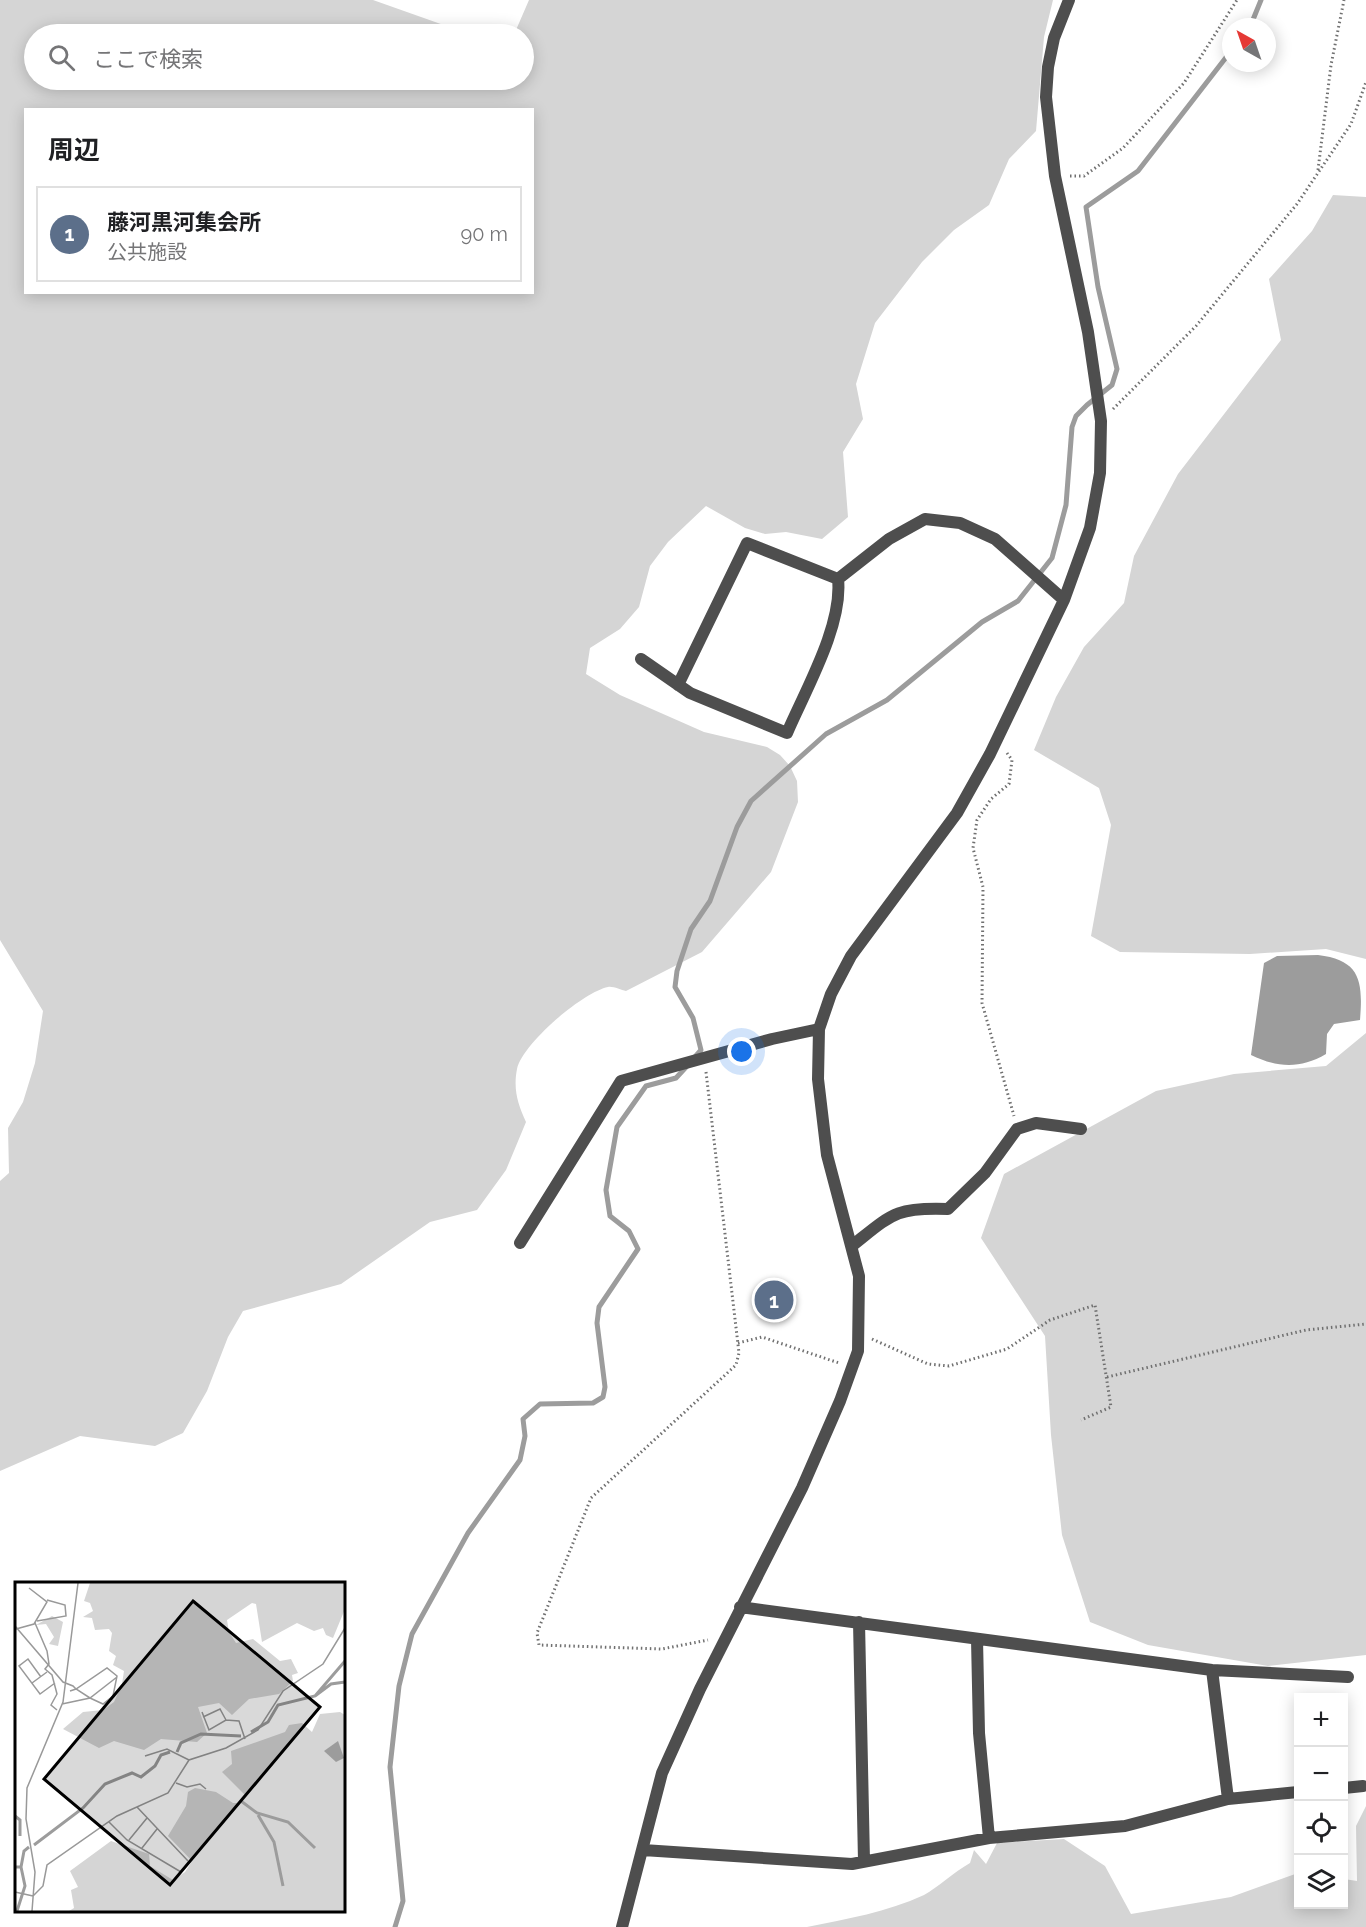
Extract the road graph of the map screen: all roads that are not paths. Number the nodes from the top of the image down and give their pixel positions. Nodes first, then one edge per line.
1 (1069, 0) edge
2 (838, 579) junction
3 (1064, 600) junction
4 (641, 659) dead end
5 (678, 685) junction
6 (819, 1029) junction
7 (1081, 1129) dead end
8 (520, 1243) dead end
9 (853, 1245) junction
10 (740, 1607) junction
11 (859, 1622) junction
12 (977, 1638) junction
13 (1212, 1670) junction
14 (1348, 1677) dead end
15 (1363, 1786) dead end
16 (1348, 1788) edge
17 (1294, 1792) edge
18 (1228, 1799) junction
19 (989, 1838) junction
20 (643, 1850) junction
21 (864, 1862) junction
22 (622, 1927) edge

1 - 3 street
2 - 3 street
2 - 5 street
2 - 5 street
3 - 6 street
4 - 5 street
6 - 8 street
6 - 9 street
7 - 9 street
9 - 10 street
10 - 11 street
10 - 20 street
11 - 12 street
11 - 21 street
12 - 13 street
12 - 19 street
13 - 14 street
13 - 18 street
15 - 16 street
17 - 18 street
18 - 19 street
19 - 21 street
20 - 21 street
20 - 22 street

